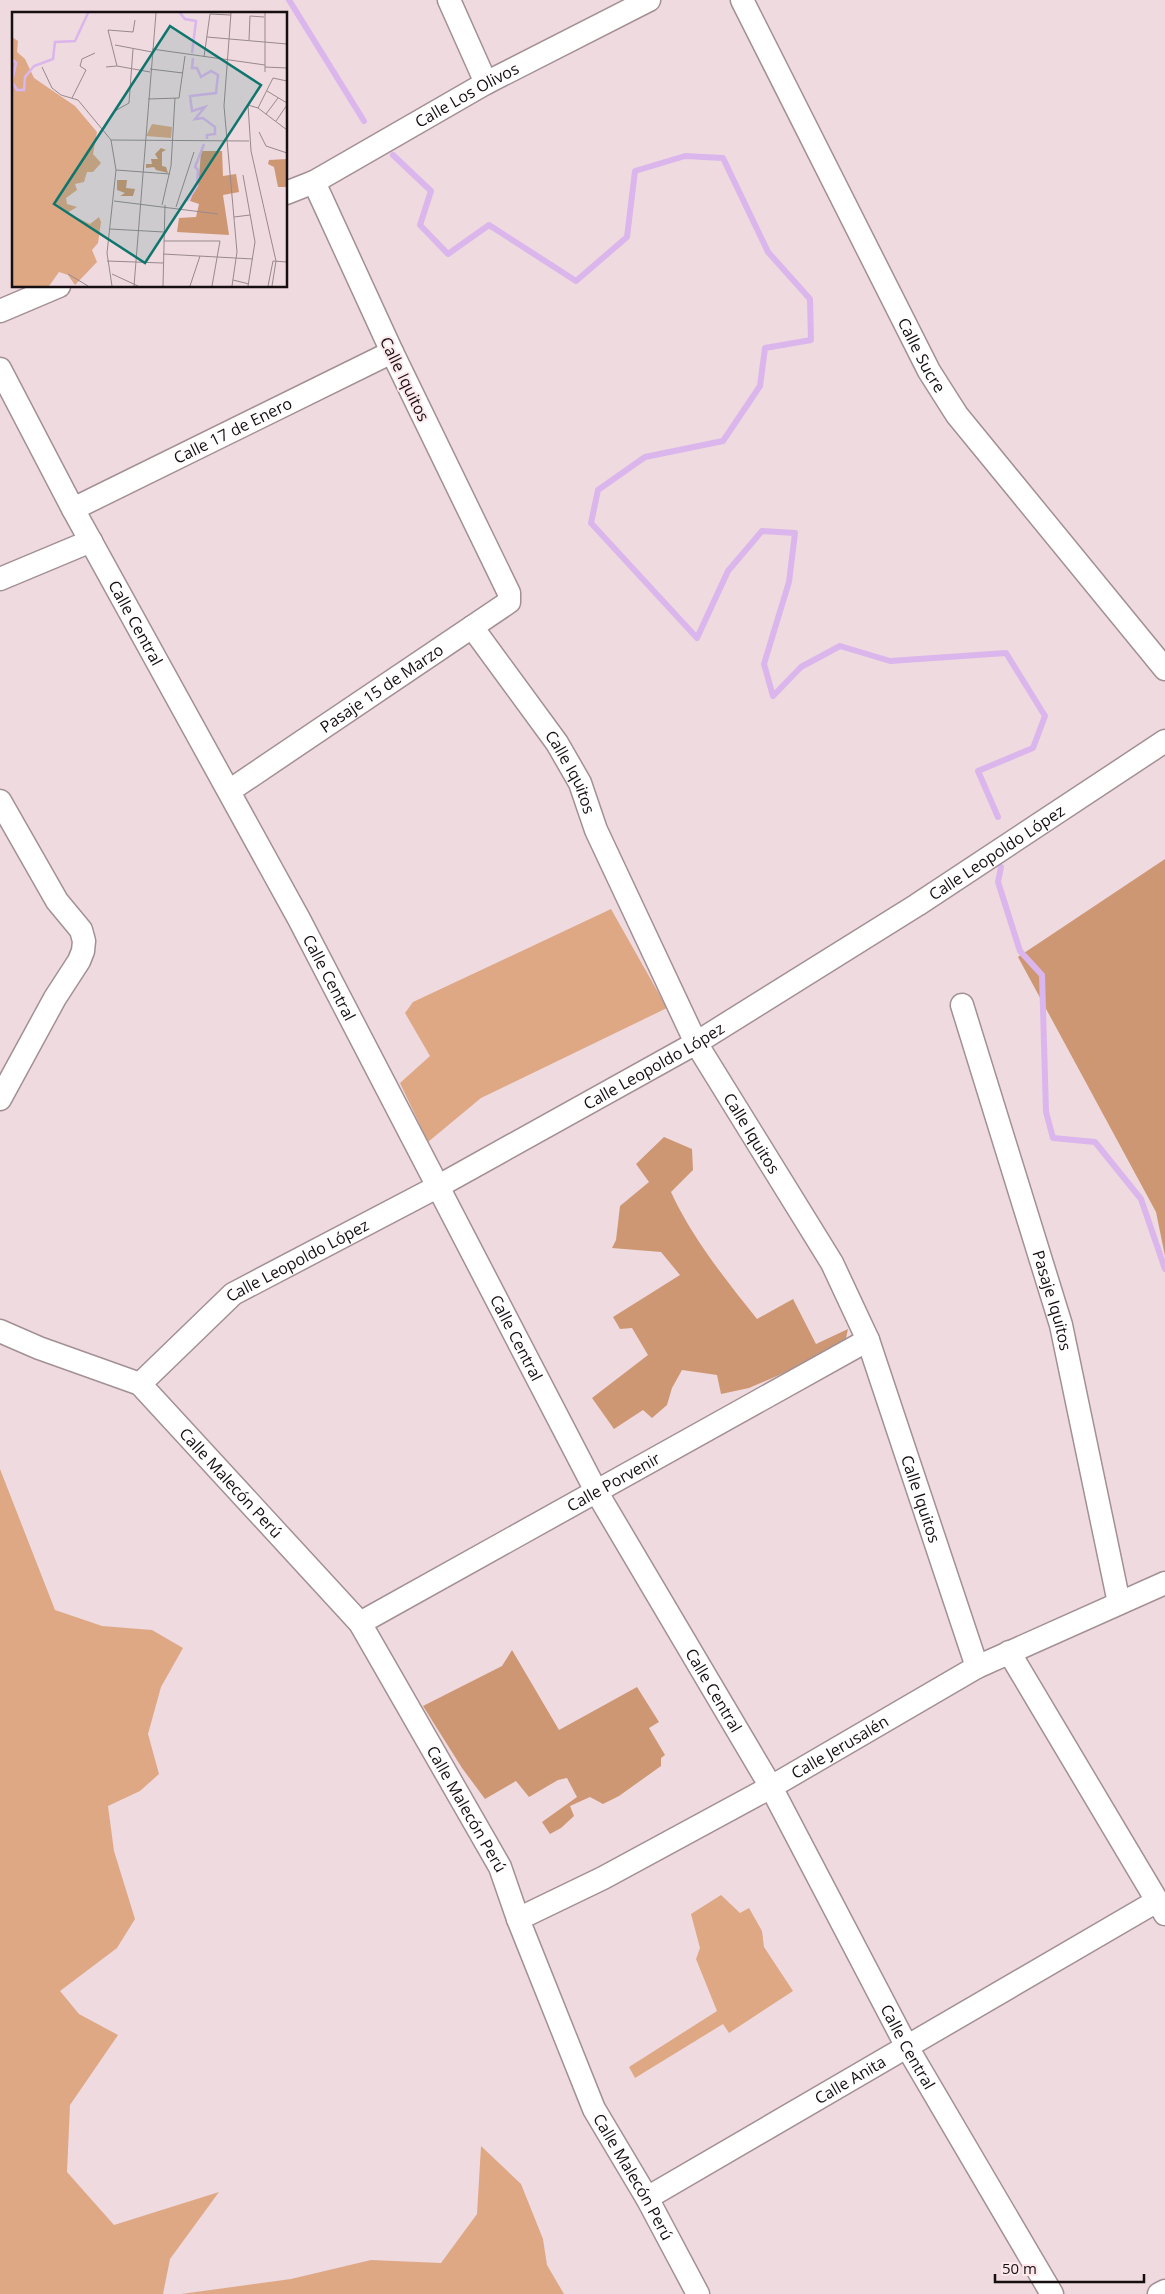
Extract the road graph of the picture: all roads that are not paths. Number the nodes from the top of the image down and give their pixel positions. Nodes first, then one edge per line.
1 (449, 0) edge
2 (649, 0) edge
3 (742, 0) edge
4 (486, 83) junction
5 (314, 182) junction
6 (288, 192) edge
7 (54, 288) edge
8 (0, 310) edge
9 (392, 352) junction
10 (0, 369) edge
11 (73, 509) junction
12 (91, 541) junction
13 (500, 575) joint
14 (0, 579) edge
15 (472, 627) junction
16 (1165, 669) edge
17 (1165, 741) edge
18 (229, 791) junction
19 (0, 801) edge
20 (962, 1004) dead end
21 (696, 1044) junction
22 (0, 1099) edge
23 (437, 1187) junction
24 (0, 1332) edge
25 (868, 1340) junction
26 (140, 1384) junction
27 (596, 1491) junction
28 (1165, 1583) edge
29 (1119, 1603) junction
30 (360, 1623) junction
31 (1009, 1652) junction
32 (978, 1667) junction
33 (771, 1787) junction
34 (1161, 1908) edge
35 (518, 1919) junction
36 (907, 2047) junction
37 (647, 2198) junction
38 (1165, 2291) edge
39 (698, 2294) edge
40 (1052, 2294) edge
41 (1159, 2294) edge

1 - 4 street
2 - 4 street, Calle Los Olivos
3 - 16 street, Calle Sucre
4 - 5 street, Calle Los Olivos
5 - 6 street, Calle Los Olivos
5 - 9 street, Calle Iquitos
7 - 8 street
9 - 11 street, Calle 17 de Enero
9 - 13 street, Calle Iquitos
10 - 11 street, Calle Central
11 - 12 street, Calle Central
12 - 14 street
12 - 18 street, Calle Central
13 - 15 street, Pasaje 15 de Marzo
15 - 18 street, Pasaje 15 de Marzo
15 - 21 street, Calle Iquitos
17 - 21 street, Calle Leopoldo López
18 - 23 street, Calle Central
19 - 22 street
20 - 29 street, Pasaje Iquitos
21 - 23 street, Calle Leopoldo López
21 - 25 street, Calle Iquitos
23 - 26 street, Calle Leopoldo López
23 - 27 street, Calle Central
24 - 26 street
25 - 27 street, Calle Porvenir
25 - 32 street, Calle Iquitos
26 - 30 street, Calle Malecón Perú
27 - 30 street, Calle Porvenir
27 - 33 street, Calle Central
28 - 29 street, Calle Jerusalén
29 - 31 street, Calle Jerusalén
30 - 35 street, Calle Malecón Perú
31 - 32 street, Calle Jerusalén
31 - 34 street
32 - 33 street, Calle Jerusalén
33 - 35 street, Calle Jerusalén
33 - 36 street, Calle Central
34 - 36 street, Calle Anita
35 - 37 street, Calle Malecón Perú
36 - 37 street, Calle Anita
36 - 40 street, Calle Central
37 - 39 street, Calle Malecón Perú
38 - 41 street

